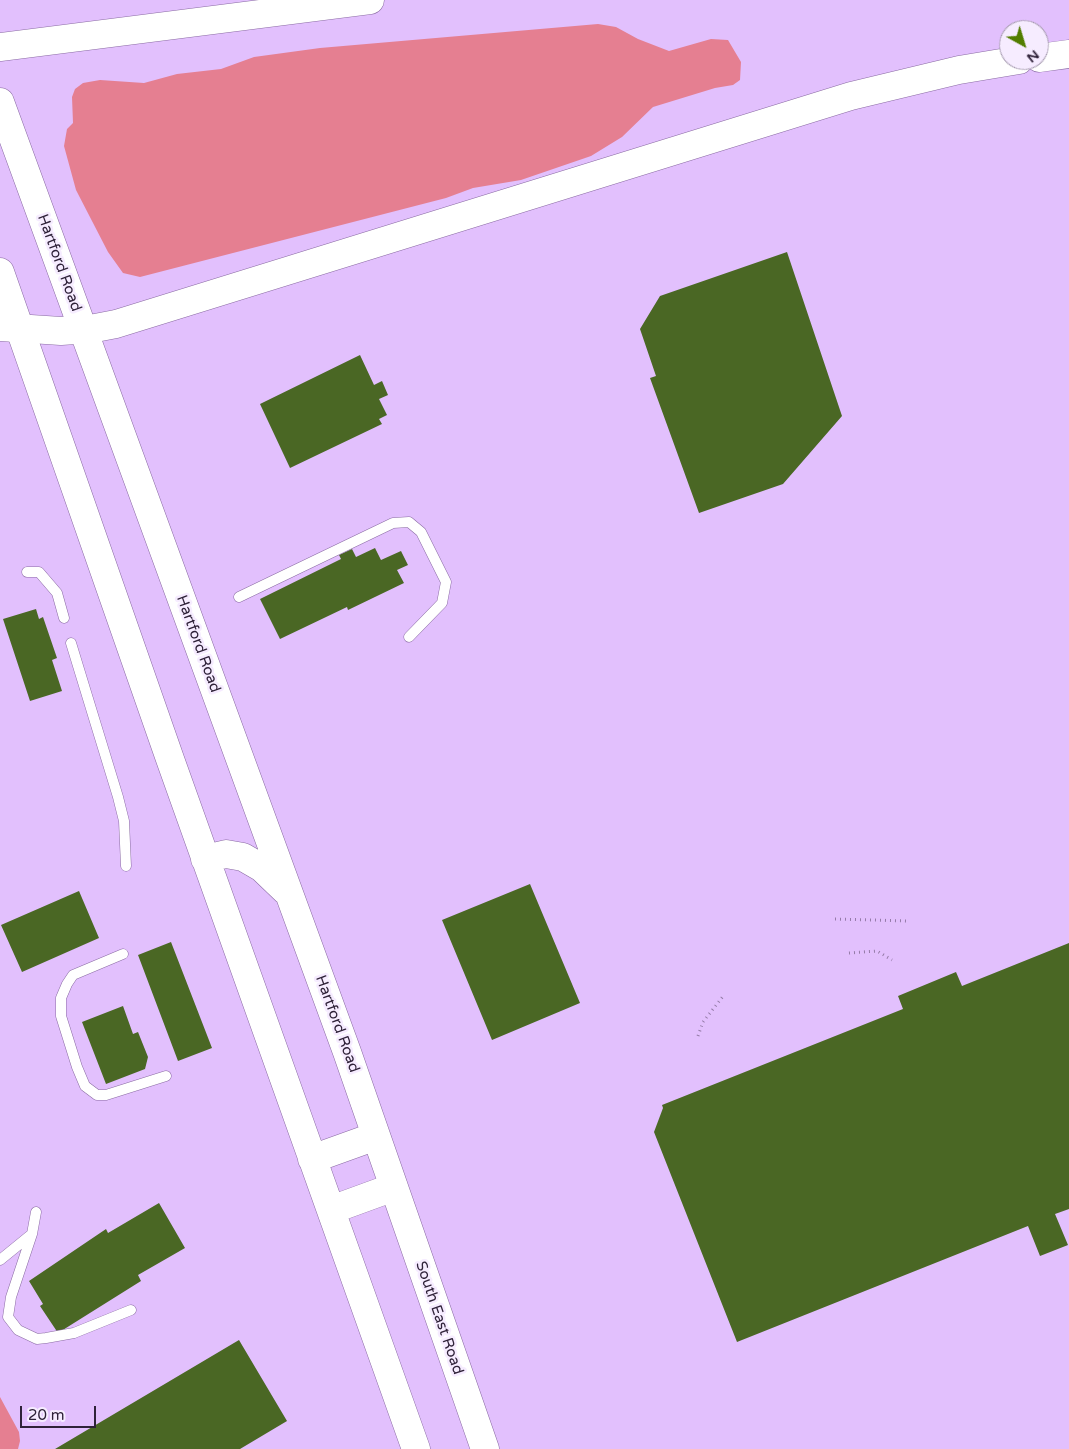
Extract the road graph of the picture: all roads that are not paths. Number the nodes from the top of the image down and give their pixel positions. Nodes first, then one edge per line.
1 (370, 0) edge
2 (0, 47) edge
3 (1069, 54) edge
4 (1049, 57) edge
5 (999, 64) edge
6 (4, 112) edge
7 (0, 272) edge
8 (10, 328) edge
9 (84, 330) junction
10 (27, 572) dead end
11 (239, 597) dead end
12 (64, 618) dead end
13 (409, 637) dead end
14 (71, 643) dead end
15 (205, 858) junction
16 (126, 866) dead end
17 (289, 894) junction
18 (123, 954) dead end
19 (166, 1076) dead end
20 (376, 1136) junction
21 (312, 1158) junction
22 (394, 1187) junction
23 (331, 1210) junction
24 (36, 1212) dead end
25 (32, 1234) junction
26 (0, 1260) edge
27 (0, 1304) edge
28 (131, 1310) dead end
29 (8, 1317) junction
30 (416, 1449) edge
31 (486, 1449) edge

1 - 2 main road
3 - 4 main road
5 - 9 main road
6 - 9 main road, Hartford Road
7 - 8 main road
8 - 9 main road
8 - 15 main road
9 - 17 main road, Hartford Road
10 - 12 lane
11 - 13 lane
14 - 16 lane
15 - 17 main road
15 - 21 main road
17 - 20 main road, Hartford Road
18 - 19 lane
20 - 21 main road
20 - 22 main road, Hartford Road
21 - 23 main road
22 - 23 main road
22 - 31 main road, South East Road
23 - 30 main road
24 - 25 lane
25 - 26 lane
25 - 29 lane
27 - 29 lane
28 - 29 lane

